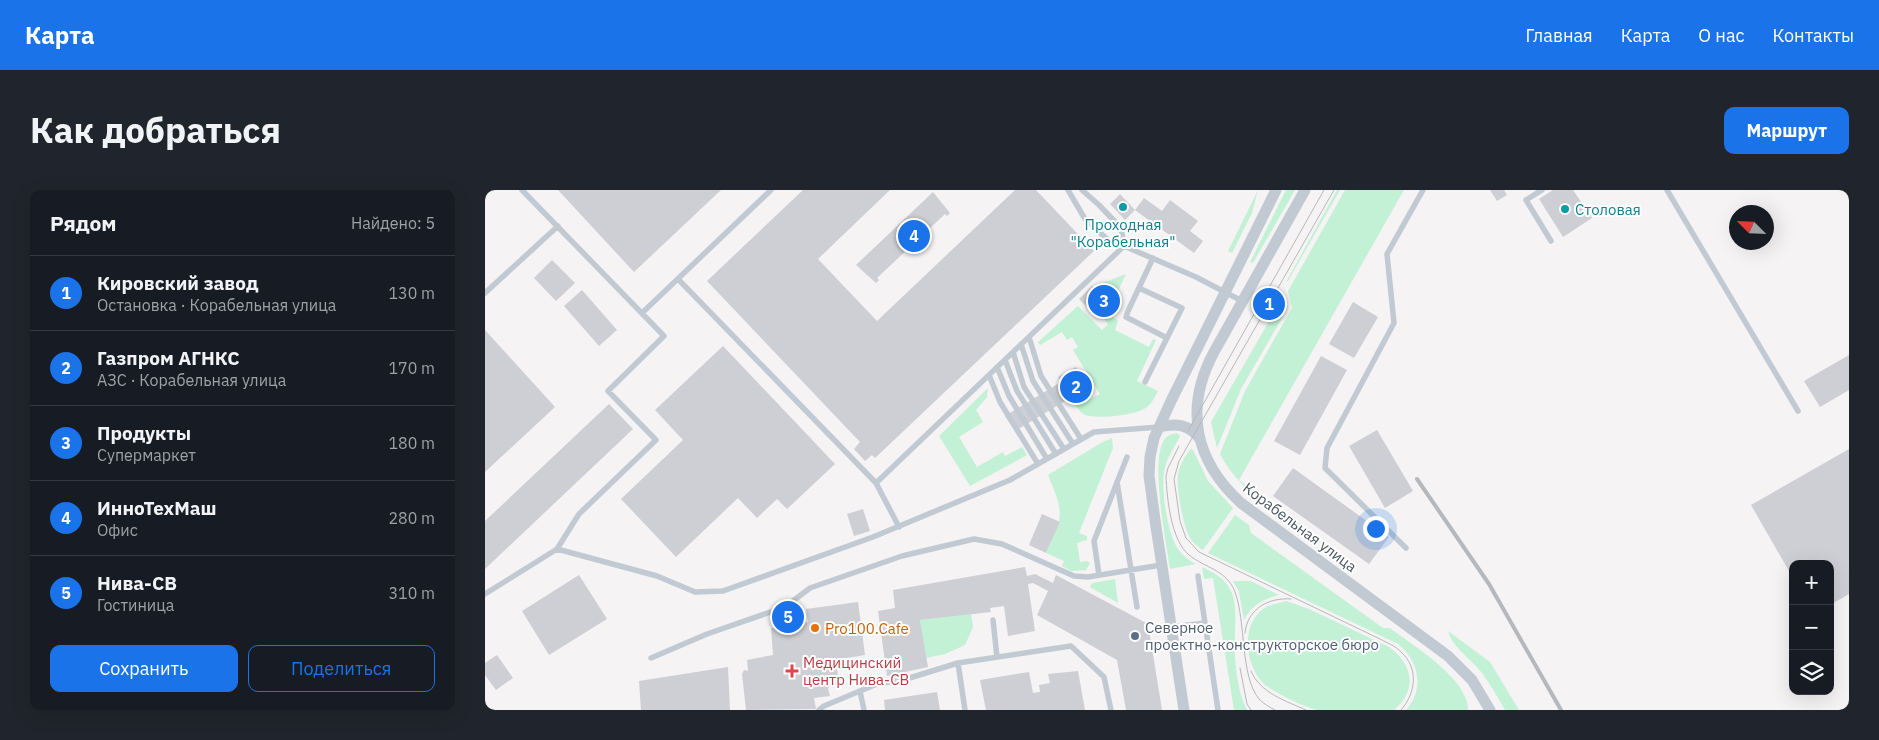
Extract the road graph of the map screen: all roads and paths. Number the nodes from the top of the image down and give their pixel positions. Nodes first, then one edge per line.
1 (522, 190) edge
2 (771, 190) edge
3 (1068, 190) edge
4 (1082, 190) edge
5 (1276, 190) edge
6 (1305, 190) edge
7 (1423, 190) edge
8 (1542, 190) edge
9 (1667, 190) edge
10 (558, 226) junction
11 (1551, 241) dead end
12 (1124, 246) junction
13 (1153, 258) junction
14 (678, 278) junction
15 (1139, 288) junction
16 (1224, 292) junction
17 (485, 293) edge
18 (1242, 301) junction
19 (642, 313) junction
20 (1029, 337) junction
21 (1167, 338) junction
22 (1021, 344) junction
23 (1013, 352) junction
24 (1005, 360) junction
25 (997, 367) junction
26 (989, 375) junction
27 (1145, 382) dead end
28 (1798, 411) dead end
29 (1159, 427) junction
30 (1081, 439) junction
31 (1200, 439) junction
32 (1073, 444) junction
33 (1064, 449) junction
34 (1055, 454) junction
35 (1127, 457) dead end
36 (1047, 459) junction
37 (1038, 464) junction
38 (1117, 482) junction
39 (875, 483) junction
40 (899, 527) junction
41 (1407, 548) dead end
42 (557, 549) junction
43 (1161, 565) junction
44 (1131, 570) junction
45 (1099, 575) junction
46 (1197, 576) dead end
47 (485, 594) edge
48 (1137, 606) dead end
49 (993, 620) dead end
50 (1205, 622) junction
51 (1171, 627) junction
52 (997, 657) junction
53 (651, 658) dead end
54 (958, 663) junction
55 (860, 691) junction
56 (819, 710) edge
57 (864, 710) edge
58 (965, 710) edge
59 (1111, 710) edge
60 (1184, 710) edge
61 (1218, 710) edge
62 (1490, 710) edge

1 - 10 lane
2 - 14 lane
3 - 12 lane
4 - 12 lane
5 - 16 street
6 - 18 street, Корабельная улица
7 - 41 lane
8 - 11 lane
9 - 28 lane
10 - 17 lane
10 - 19 lane
12 - 13 lane
12 - 20 lane
13 - 15 lane
13 - 16 lane
14 - 19 lane
14 - 39 lane
15 - 21 lane
15 - 21 lane
16 - 18 lane
16 - 29 street
18 - 31 street, Корабельная улица
19 - 42 lane
20 - 22 lane
20 - 30 lane
21 - 27 lane
22 - 23 lane
22 - 32 lane
23 - 24 lane
23 - 33 lane
24 - 25 lane
24 - 34 lane
25 - 26 lane
25 - 36 lane
26 - 37 lane
26 - 39 lane
29 - 30 lane
29 - 31 street
29 - 43 street
30 - 32 lane
31 - 62 street, Корабельная улица
32 - 33 lane
33 - 34 lane
34 - 36 lane
35 - 38 lane
36 - 37 lane
37 - 40 lane
38 - 44 lane
38 - 45 lane
39 - 40 lane
40 - 42 lane
42 - 47 lane
43 - 44 lane
43 - 51 street
44 - 45 lane
44 - 48 lane
45 - 53 lane
46 - 50 lane
49 - 52 lane
50 - 51 lane
50 - 61 lane
51 - 60 street
52 - 54 lane
52 - 59 lane
54 - 55 lane
54 - 58 lane
55 - 56 lane
55 - 57 lane

